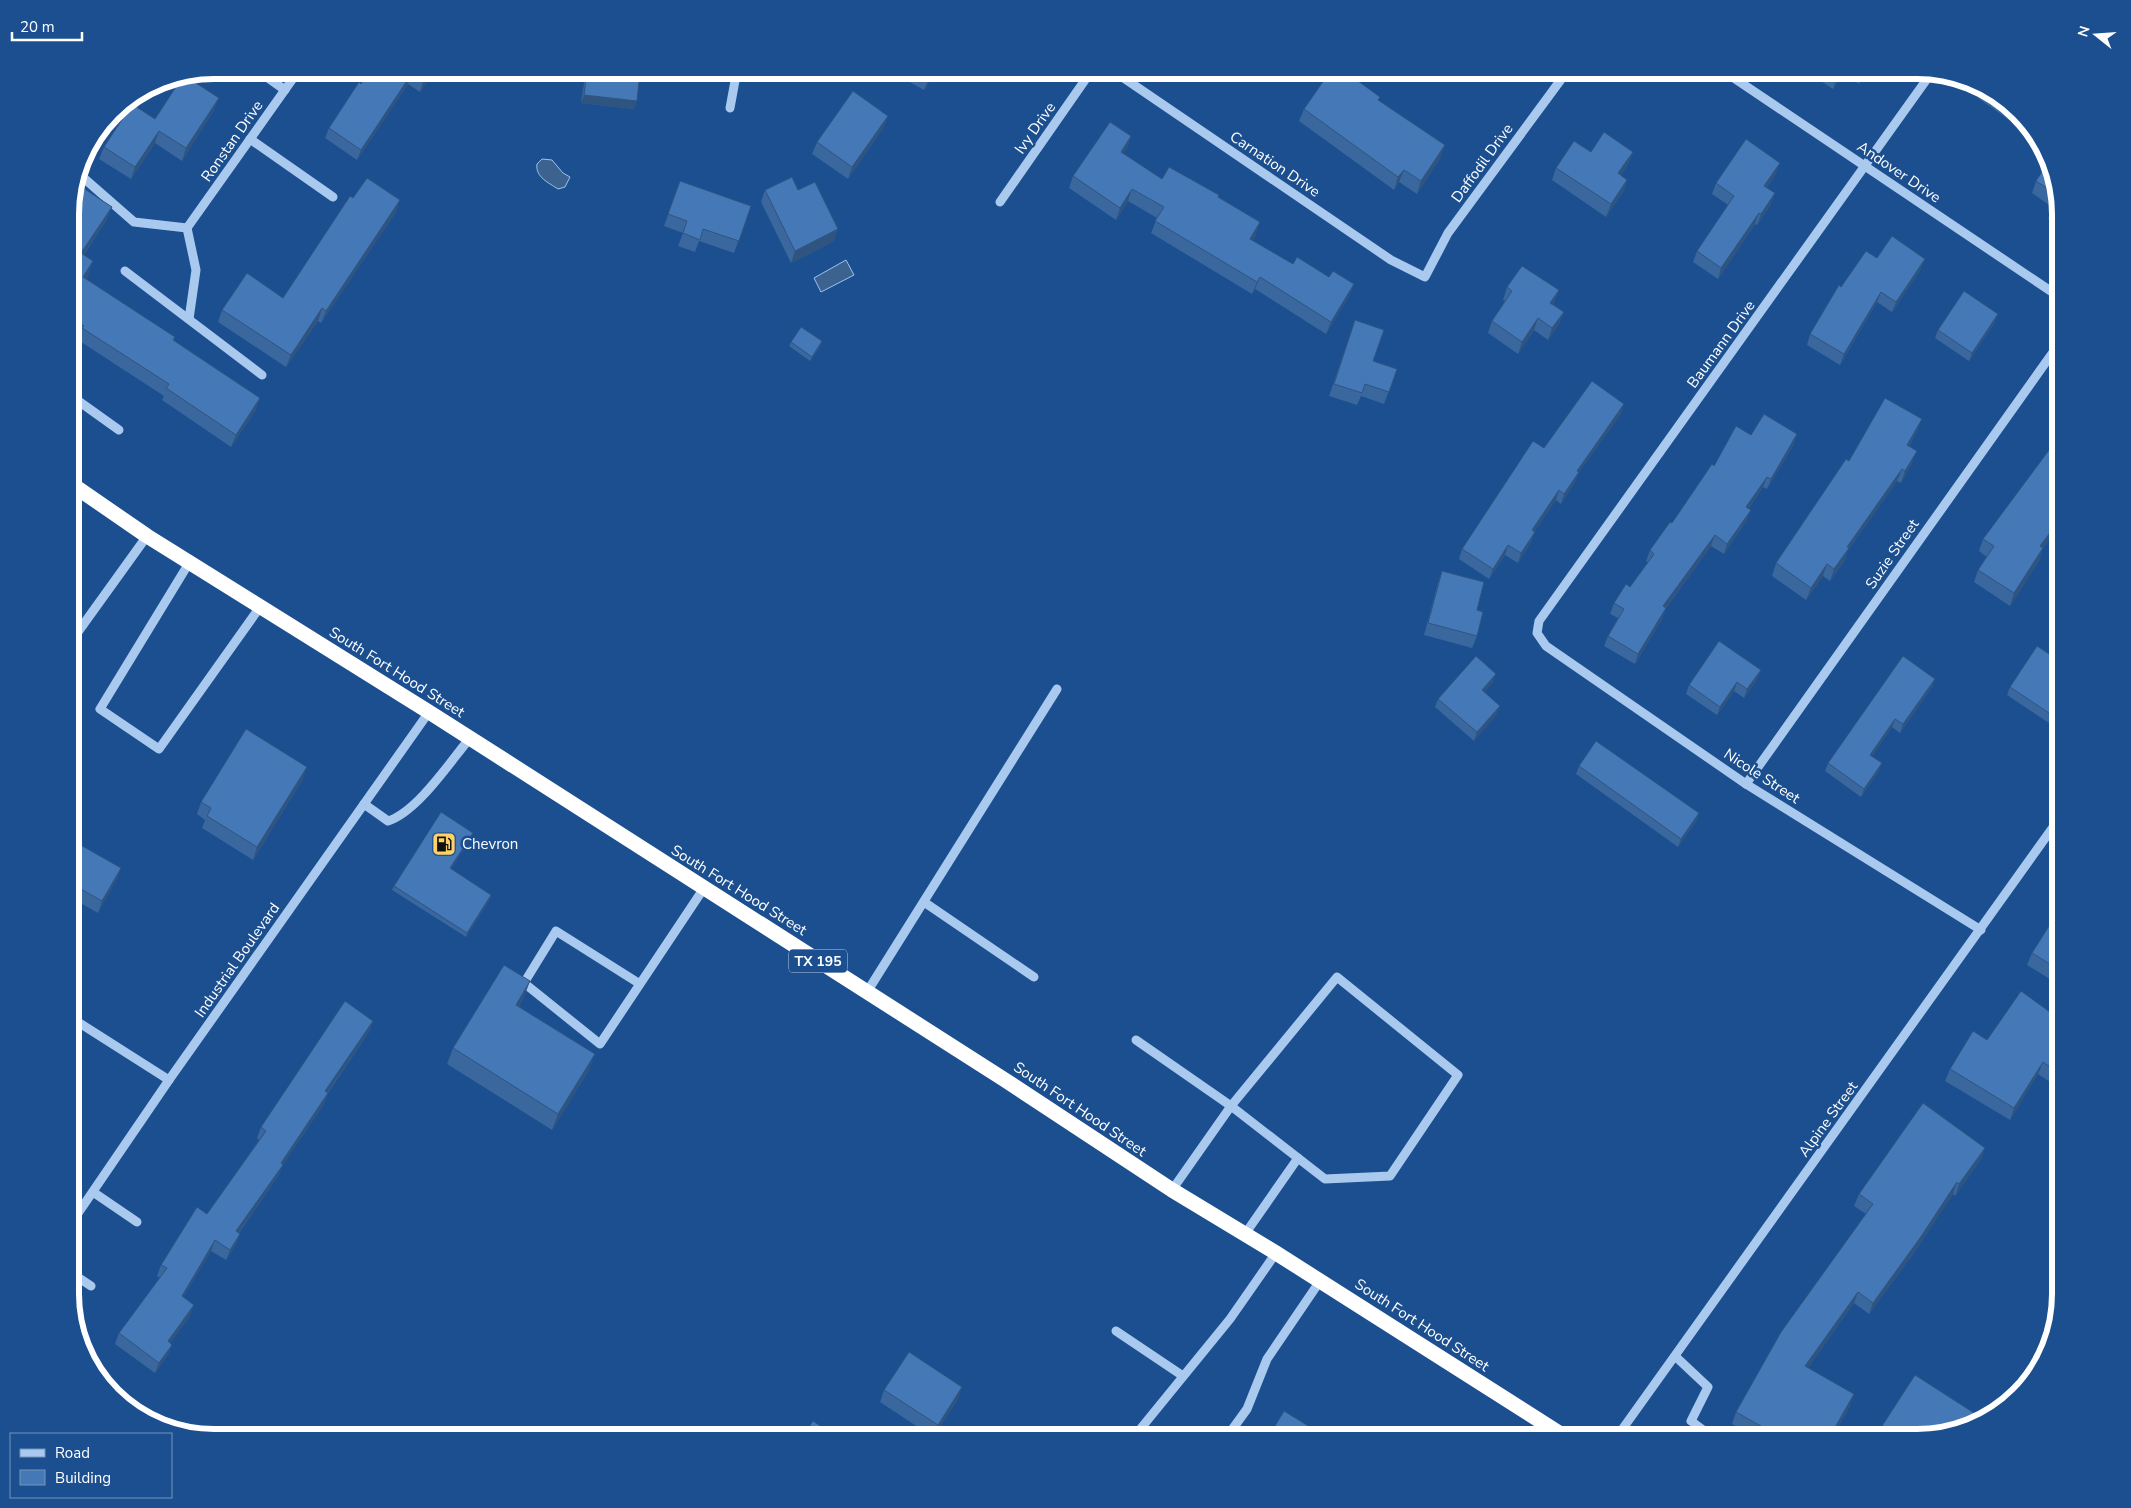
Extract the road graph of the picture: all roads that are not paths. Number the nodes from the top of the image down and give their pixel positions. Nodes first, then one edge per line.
1 (270, 79) edge
2 (293, 79) edge
3 (735, 79) edge
4 (1086, 79) edge
5 (1125, 79) edge
6 (1561, 79) edge
7 (1736, 79) edge
8 (1927, 80) edge
9 (285, 90) junction
10 (730, 108) dead end
11 (250, 139) junction
12 (1866, 166) junction
13 (83, 178) edge
14 (333, 197) dead end
15 (1000, 202) dead end
16 (187, 228) junction
17 (125, 271) dead end
18 (1425, 278) joint
19 (2052, 292) edge
20 (189, 320) junction
21 (2052, 354) edge
22 (262, 375) dead end
23 (79, 401) edge
24 (119, 430) dead end
25 (79, 489) edge
26 (147, 536) junction
27 (189, 563) junction
28 (260, 607) junction
29 (79, 622) edge
30 (83, 625) junction
31 (79, 631) edge
32 (1537, 633) joint
33 (1057, 689) dead end
34 (429, 712) junction
35 (470, 738) junction
36 (1746, 784) junction
37 (364, 804) junction
38 (2052, 829) edge
39 (704, 888) junction
40 (924, 902) junction
41 (1981, 930) junction
42 (1034, 977) dead end
43 (640, 984) junction
44 (867, 992) junction
45 (79, 1023) edge
46 (1136, 1040) dead end
47 (169, 1080) junction
48 (1231, 1106) junction
49 (1298, 1158) junction
50 (1172, 1190) junction
51 (93, 1192) junction
52 (79, 1212) edge
53 (137, 1222) dead end
54 (1245, 1234) junction
55 (1276, 1253) junction
56 (79, 1278) edge
57 (1320, 1281) junction
58 (91, 1286) dead end
59 (1116, 1332) dead end
60 (1675, 1356) junction
61 (1183, 1376) junction
62 (1140, 1429) edge
63 (1233, 1429) edge
64 (1553, 1429) edge
65 (1622, 1429) edge
66 (1702, 1429) edge

1 - 9 street
2 - 9 street, Ronstan Drive
3 - 10 street
4 - 15 street, Ivy Drive
5 - 18 street, Carnation Drive
6 - 18 street, Daffodil Drive
7 - 12 street, Andover Drive
8 - 12 street, Baumann Drive
9 - 11 street, Ronstan Drive
11 - 14 street
11 - 16 street, Ronstan Drive
12 - 19 street, Andover Drive
12 - 32 street, Baumann Drive
13 - 16 street
16 - 20 street
17 - 20 street
20 - 22 street
21 - 36 street, Suzie Street
23 - 24 street
25 - 26 highway, South Fort Hood Street / TX 195
26 - 27 highway, South Fort Hood Street / TX 195
26 - 30 street
27 - 28 highway, South Fort Hood Street / TX 195
27 - 28 street
28 - 34 highway, South Fort Hood Street / TX 195
29 - 30 street
30 - 31 street
32 - 36 street, Nicole Street
33 - 40 street
34 - 35 highway, South Fort Hood Street / TX 195
34 - 37 street, Industrial Boulevard
35 - 37 street
35 - 39 highway, South Fort Hood Street / TX 195
36 - 41 street, Nicole Street
37 - 47 street, Industrial Boulevard
38 - 41 street, Alpine Street
39 - 43 street
39 - 44 highway, South Fort Hood Street / TX 195
40 - 42 street
40 - 44 street
41 - 60 street, Alpine Street
43 - 43 street
44 - 50 highway, South Fort Hood Street / TX 195
45 - 47 street
46 - 48 street
47 - 51 street, Industrial Boulevard
48 - 49 street
48 - 49 street
48 - 50 street
49 - 54 street
50 - 54 highway, South Fort Hood Street / TX 195
51 - 52 street, Industrial Boulevard
51 - 53 street
54 - 55 highway, South Fort Hood Street / TX 195
55 - 57 highway, South Fort Hood Street / TX 195
55 - 61 street
56 - 58 street
57 - 63 street
57 - 64 highway, South Fort Hood Street / TX 195
59 - 61 street
60 - 65 street, Alpine Street
60 - 66 street
61 - 62 street

